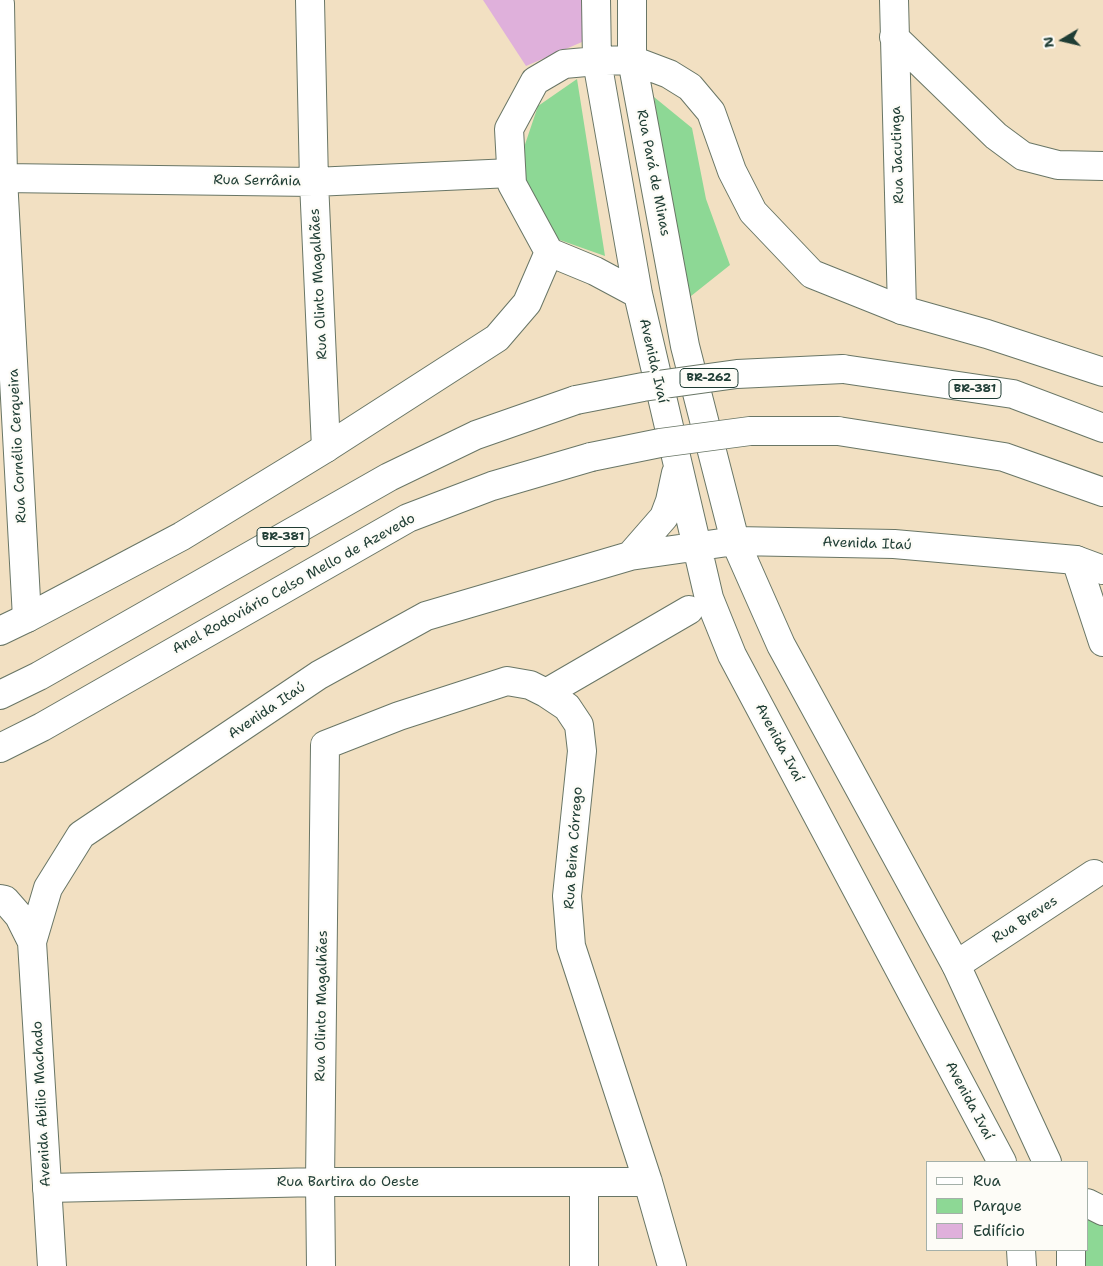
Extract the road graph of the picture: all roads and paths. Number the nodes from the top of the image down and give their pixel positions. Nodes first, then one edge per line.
1 (310, 0) edge
2 (596, 0) edge
3 (632, 0) edge
4 (894, 0) edge
5 (0, 4) edge
6 (894, 37) junction
7 (632, 60) junction
8 (597, 61) junction
9 (1103, 166) edge
10 (511, 173) junction
11 (3, 178) junction
12 (314, 182) junction
13 (549, 252) junction
14 (638, 294) junction
15 (902, 310) junction
16 (843, 369) joint
17 (1103, 372) edge
18 (576, 400) joint
19 (1103, 428) edge
20 (326, 448) junction
21 (678, 466) junction
22 (1103, 492) edge
23 (735, 541) junction
24 (696, 547) junction
25 (630, 556) junction
26 (1076, 560) junction
27 (1103, 570) edge
28 (689, 610) dead end
29 (27, 618) junction
30 (0, 631) edge
31 (1103, 642) edge
32 (546, 693) junction
33 (0, 695) edge
34 (325, 746) joint
35 (0, 748) edge
36 (1094, 874) dead end
37 (0, 898) edge
38 (32, 942) junction
39 (956, 965) junction
40 (1001, 1161) edge
41 (1047, 1161) edge
42 (320, 1182) junction
43 (584, 1182) junction
44 (648, 1182) junction
45 (48, 1188) junction
46 (1088, 1204) edge
47 (1103, 1211) edge
48 (1021, 1251) edge
49 (1071, 1251) edge
50 (52, 1266) edge
51 (321, 1266) edge
52 (584, 1266) edge
53 (672, 1266) edge
54 (1022, 1266) edge
55 (1071, 1266) edge

1 - 12 main road, Rua Olinto Magalhães
2 - 8 main road
3 - 7 main road, Rua Pará de Minas
4 - 6 main road, Rua Jacutinga
5 - 11 main road, Rua Cornélio Cerqueira
6 - 9 main road
6 - 15 main road, Rua Jacutinga
7 - 8 main road
7 - 15 main road
7 - 23 main road, Rua Pará de Minas
8 - 10 main road
8 - 14 main road
10 - 12 main road, Rua Serrânia
10 - 13 main road
11 - 12 main road, Rua Serrânia
11 - 29 main road, Rua Cornélio Cerqueira
12 - 20 main road, Rua Olinto Magalhães
13 - 14 main road
13 - 20 main road
14 - 21 main road, Avenida Ivaí
15 - 17 main road
16 - 18 main road, BR-262, bridge
16 - 19 main road, BR-381
18 - 33 main road, BR-381
20 - 29 main road
21 - 24 main road, Avenida Ivaí
21 - 25 main road
22 - 35 main road, Anel Rodoviário Celso Mello de Azevedo, bridge
23 - 24 main road, Avenida Itaú
23 - 26 main road, Avenida Itaú
23 - 39 main road
24 - 25 main road, Avenida Itaú
24 - 40 main road, Avenida Ivaí
25 - 38 main road, Avenida Itaú
26 - 27 main road, Avenida Itaú
26 - 31 main road
28 - 32 main road
29 - 30 main road
32 - 34 main road, Rua Beira Córrego
32 - 44 main road, Rua Beira Córrego
34 - 42 main road, Rua Olinto Magalhães
36 - 39 main road, Rua Breves
37 - 38 main road
38 - 45 main road, Avenida Abílio Machado
39 - 41 main road
42 - 43 main road, Rua Bartira do Oeste
42 - 45 main road, Rua Bartira do Oeste
42 - 51 main road, Rua Olinto Magalhães
43 - 44 main road, Rua Bartira do Oeste
43 - 52 main road
44 - 53 main road, Rua Beira Córrego
45 - 50 main road, Avenida Abílio Machado
46 - 47 main road
48 - 54 main road
49 - 55 main road

